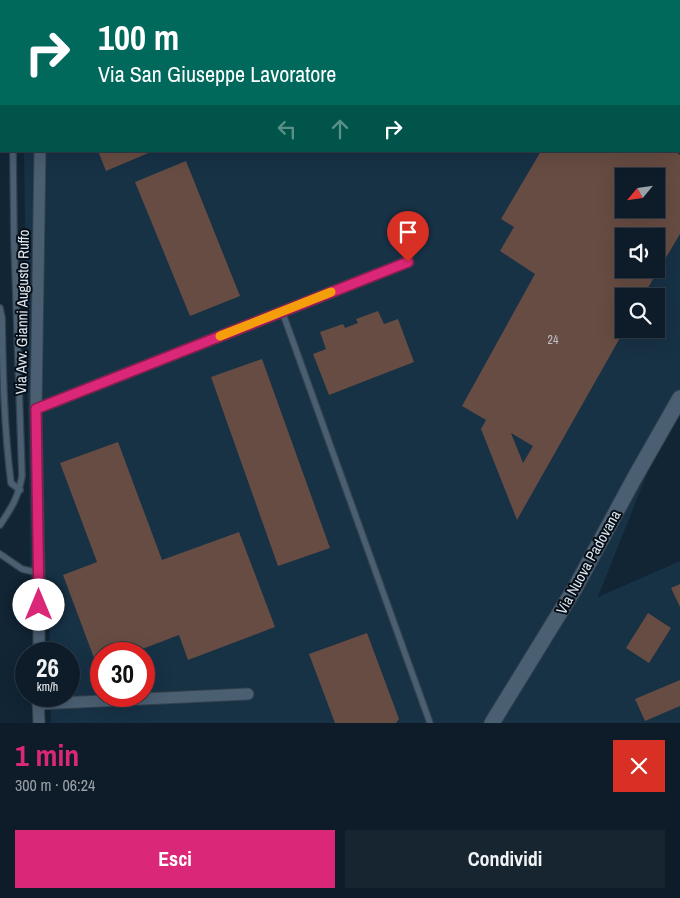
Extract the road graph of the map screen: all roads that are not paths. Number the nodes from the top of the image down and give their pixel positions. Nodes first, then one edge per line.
1 (13, 152) edge
2 (40, 152) edge
3 (408, 262) dead end
4 (0, 308) edge
5 (282, 311) junction
6 (680, 398) edge
7 (36, 409) junction
8 (38, 475) junction
9 (22, 476) junction
10 (20, 490) junction
11 (0, 525) edge
12 (0, 554) edge
13 (39, 573) junction
14 (39, 642) edge
15 (248, 694) dead end
16 (80, 699) edge
17 (38, 707) edge
18 (39, 723) edge
19 (430, 723) edge
20 (492, 723) edge

1 - 9 lane
2 - 7 street, Via Avv. Gianni Augusto Ruffo
3 - 5 street
4 - 10 lane
5 - 7 street
5 - 19 lane
6 - 20 main road, Via Nuova Padovana
7 - 8 street, Via Avv. Gianni Augusto Ruffo
8 - 9 lane
8 - 13 street, Via Avv. Gianni Augusto Ruffo
9 - 10 lane
10 - 11 lane
12 - 13 lane
13 - 14 street, Via Avv. Gianni Augusto Ruffo
15 - 16 street
17 - 18 street

